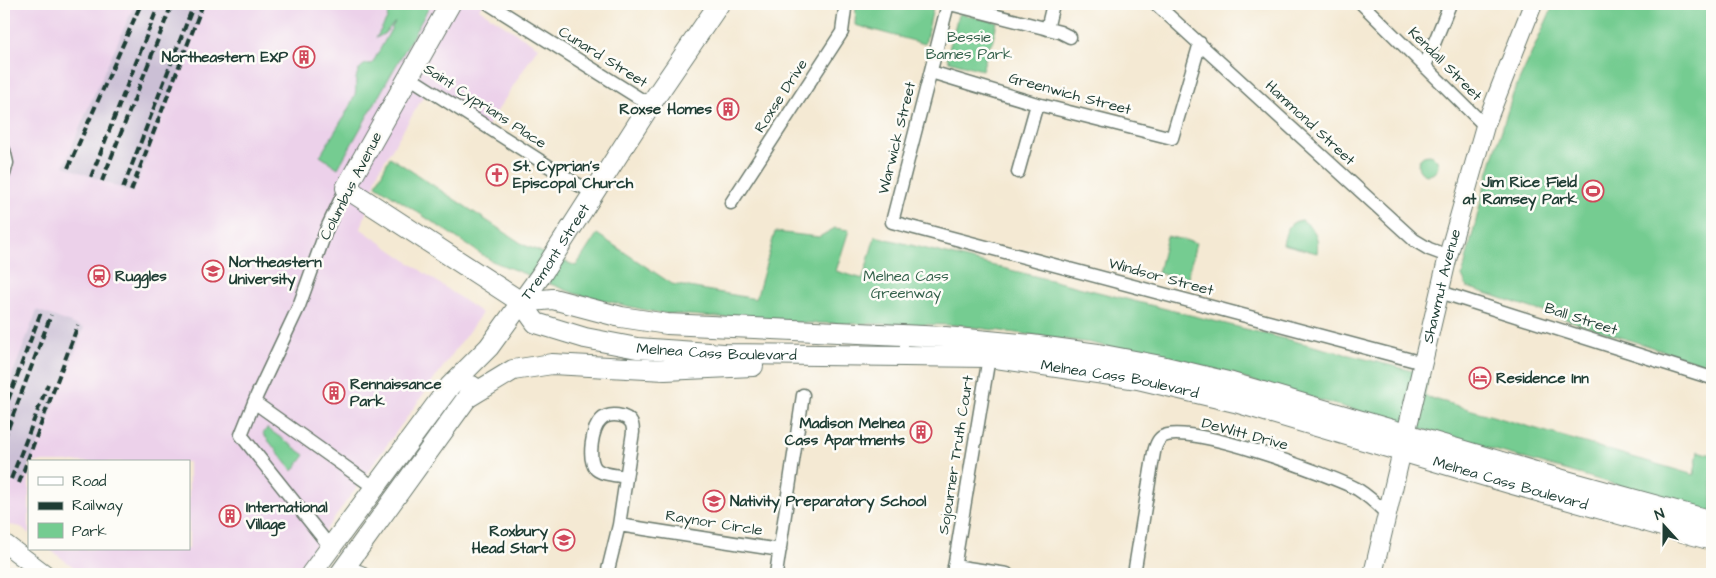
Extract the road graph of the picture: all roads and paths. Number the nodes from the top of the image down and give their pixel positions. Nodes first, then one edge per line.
1 (450, 4) edge
2 (489, 4) edge
3 (842, 4) edge
4 (949, 4) edge
5 (1052, 4) edge
6 (1156, 4) edge
7 (1362, 4) edge
8 (1450, 4) edge
9 (1533, 4) edge
10 (713, 6) edge
11 (1047, 29) junction
12 (1070, 37) dead end
13 (1200, 43) junction
14 (1425, 66) junction
15 (931, 72) junction
16 (409, 77) junction
17 (1037, 104) junction
18 (650, 105) junction
19 (1485, 126) junction
20 (4, 150) edge
21 (1018, 172) dead end
22 (4, 174) edge
23 (346, 188) junction
24 (594, 193) junction
25 (731, 203) dead end
26 (892, 222) joint
27 (1448, 256) junction
28 (1440, 292) junction
29 (521, 302) junction
30 (489, 347) junction
31 (990, 349) junction
32 (875, 355) junction
33 (1423, 363) junction
34 (1712, 378) edge
35 (802, 395) dead end
36 (467, 398) junction
37 (254, 402) junction
38 (1404, 442) junction
39 (626, 477) junction
40 (375, 488) junction
41 (1387, 514) junction
42 (1712, 521) edge
43 (619, 525) junction
44 (1712, 540) edge
45 (4, 543) edge
46 (330, 548) junction
47 (780, 550) junction
48 (953, 570) edge
49 (347, 573) edge
50 (45, 574) edge
51 (312, 574) edge
52 (607, 574) edge
53 (776, 574) edge
54 (1007, 574) edge
55 (1134, 574) edge
56 (1373, 574) edge

1 - 16 main road, Columbus Avenue
2 - 18 street, Cunard Street
3 - 25 street, Roxse Drive
4 - 11 street
4 - 15 street, Warwick Street
5 - 11 street
6 - 13 street, Hammond Street
7 - 14 street, Kendall Street
8 - 14 street
9 - 19 main road, Shawmut Avenue
10 - 18 main road, Tremont Street
11 - 12 street
13 - 17 street, Greenwich Street
13 - 27 street, Hammond Street
14 - 19 street, Kendall Street
15 - 17 street, Greenwich Street
15 - 26 street, Warwick Street
16 - 23 main road, Columbus Avenue
16 - 24 street, Saint Cyprians Place
17 - 21 street
18 - 24 main road, Tremont Street
19 - 27 main road, Shawmut Avenue
20 - 22 street
23 - 29 main road, Melnea Cass Boulevard
23 - 37 street, Columbus Avenue
24 - 29 main road, Tremont Street
26 - 33 street, Windsor Street
27 - 28 main road, Shawmut Avenue
28 - 33 main road, Shawmut Avenue
28 - 34 street, Ball Street
29 - 30 main road, Tremont Street
29 - 31 main road, Melnea Cass Boulevard
29 - 32 main road, Melnea Cass Boulevard
30 - 36 main road, Tremont Street
30 - 40 main road, Tremont Street
31 - 32 main road, Melnea Cass Boulevard
31 - 38 main road, Melnea Cass Boulevard
31 - 48 street, Sojourner Truth Court
32 - 36 main road
33 - 38 main road, Shawmut Avenue
35 - 47 street
36 - 49 main road, Tremont Street
37 - 40 street
37 - 46 street, Columbus Avenue
38 - 41 main road, Shawmut Avenue
38 - 42 main road, Melnea Cass Boulevard
38 - 44 main road, Melnea Cass Boulevard
39 - 39 street
39 - 43 street
40 - 46 main road, Tremont Street
41 - 55 street, DeWitt Drive
41 - 56 main road, Shawmut Avenue
43 - 47 street, Raynor Circle
43 - 52 street
45 - 50 main road
46 - 51 main road, Tremont Street
47 - 53 street, Raynor Circle
48 - 54 street

